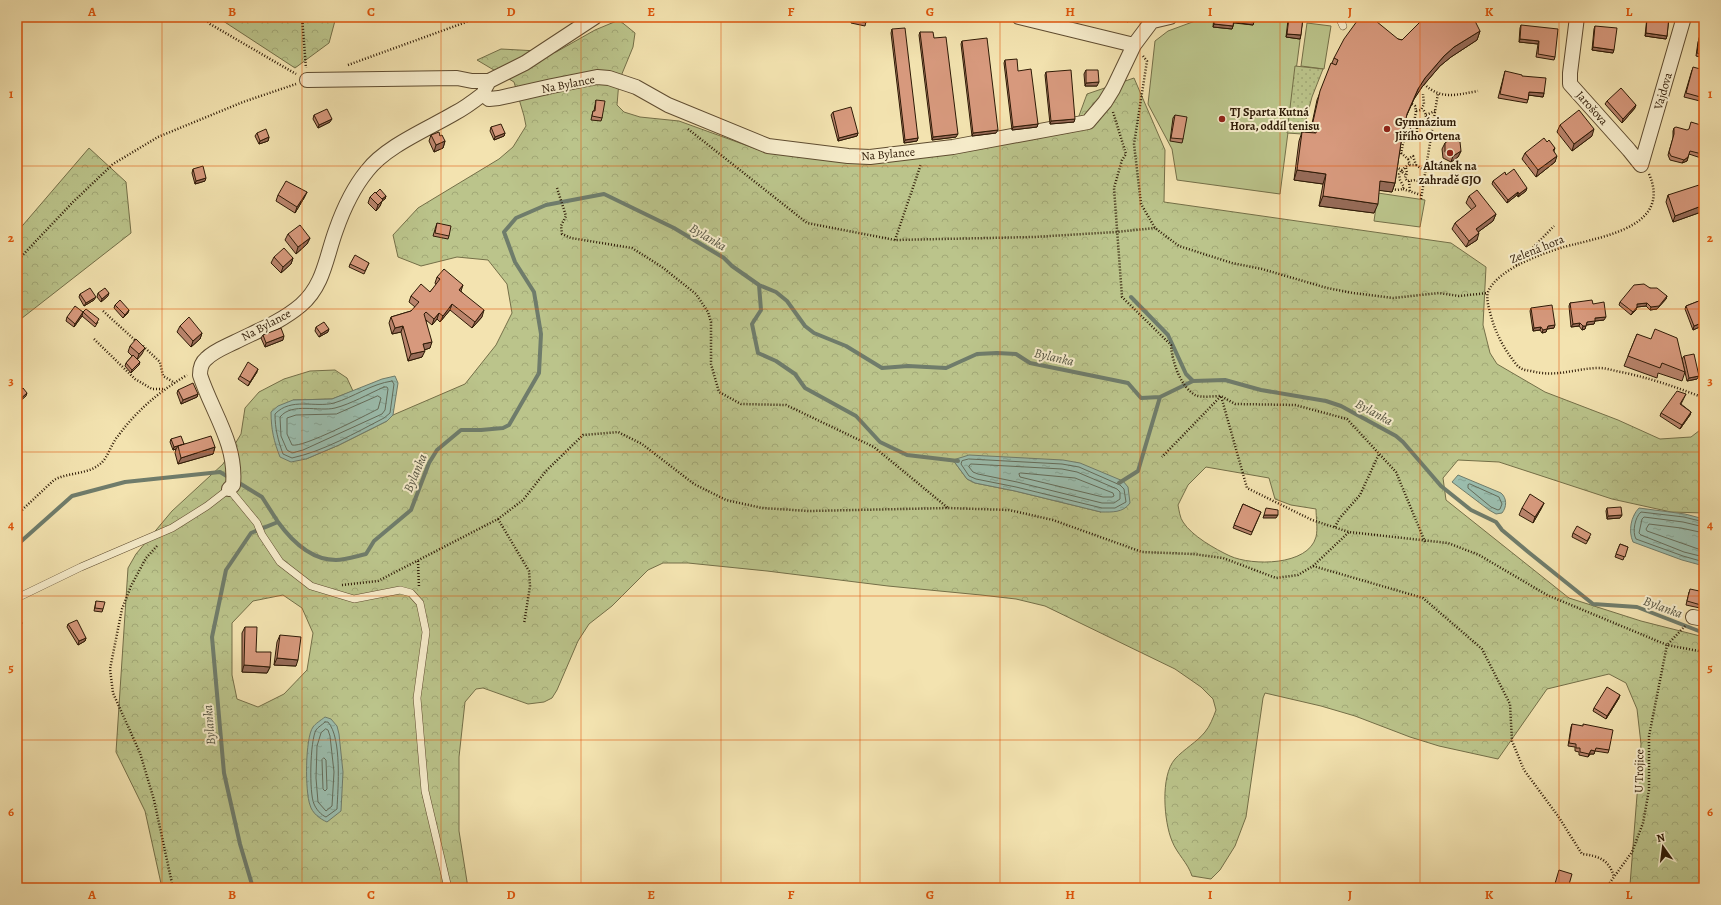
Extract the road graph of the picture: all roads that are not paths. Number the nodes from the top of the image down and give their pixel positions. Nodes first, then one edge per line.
1 (595, 17) edge
2 (1019, 17) edge
3 (1170, 17) edge
4 (1338, 17) edge
5 (1577, 17) edge
6 (1684, 17) edge
7 (1154, 19) edge
8 (1343, 26) dead end
9 (1134, 44) junction
10 (307, 80) road end
11 (489, 81) junction
12 (483, 94) junction
13 (1641, 165) joint
14 (232, 483) junction
15 (17, 598) edge
16 (448, 888) edge

1 - 11 street
2 - 9 street
3 - 7 street
4 - 8 lane
5 - 13 street, Jarošova
6 - 13 street, Vajdova
7 - 9 street, Na Bylance
9 - 12 street, Na Bylance
10 - 11 street
11 - 12 street
12 - 14 street, Na Bylance
14 - 15 lane
14 - 16 lane

